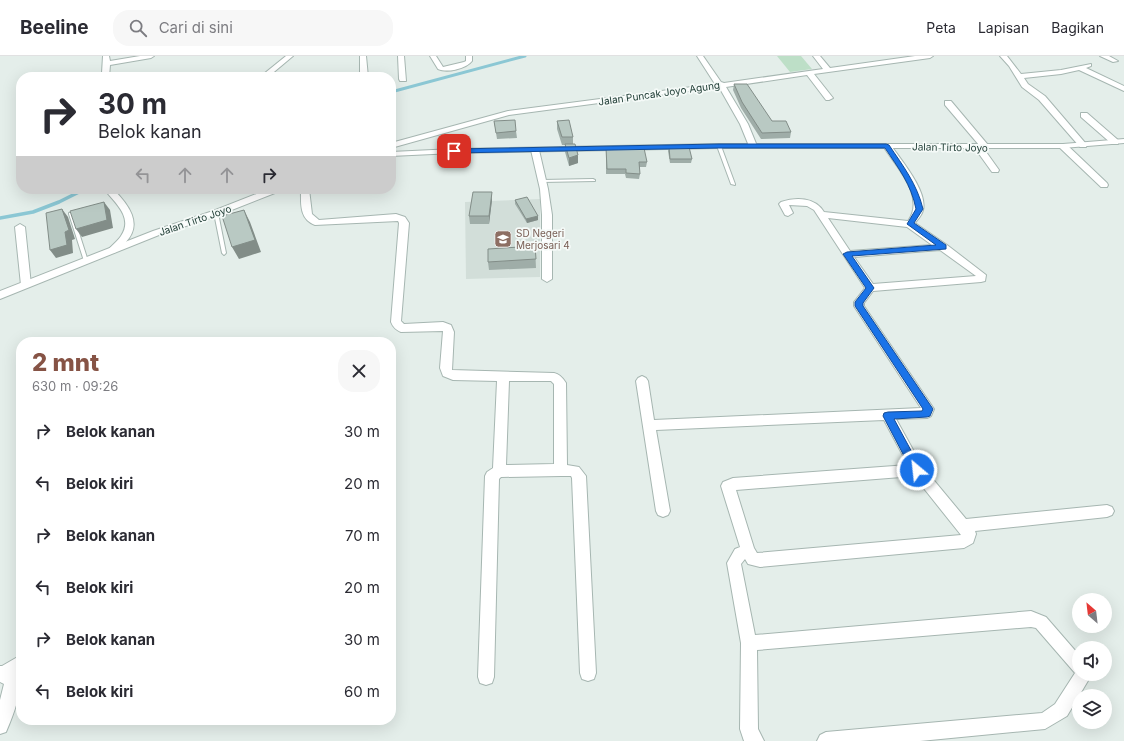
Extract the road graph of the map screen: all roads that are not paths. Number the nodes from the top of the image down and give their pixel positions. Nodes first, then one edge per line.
1 (106, 56) edge
2 (152, 56) edge
3 (277, 56) edge
4 (290, 56) edge
5 (363, 56) edge
6 (401, 56) edge
7 (433, 56) edge
8 (469, 56) edge
9 (700, 56) edge
10 (707, 56) edge
11 (816, 56) edge
12 (930, 56) edge
13 (1003, 56) edge
14 (1103, 56) edge
15 (892, 58) edge
16 (1115, 61) dead end
17 (107, 64) junction
18 (279, 64) junction
19 (1089, 65) dead end
20 (1081, 68) junction
21 (784, 69) dead end
22 (828, 70) junction
23 (106, 72) edge
24 (270, 72) edge
25 (364, 72) edge
26 (808, 72) junction
27 (753, 73) dead end
28 (1019, 76) junction
29 (403, 78) dead end
30 (722, 84) junction
31 (1124, 89) edge
32 (829, 98) dead end
33 (948, 103) dead end
34 (1084, 114) dead end
35 (1124, 141) edge
36 (1115, 142) junction
37 (396, 145) edge
38 (1083, 145) junction
39 (719, 146) junction
40 (754, 146) junction
41 (886, 146) junction
42 (1064, 146) junction
43 (981, 147) junction
44 (535, 150) junction
45 (396, 154) edge
46 (995, 170) dead end
47 (594, 180) dead end
48 (542, 181) junction
49 (733, 184) dead end
50 (1104, 185) dead end
51 (113, 194) edge
52 (264, 194) edge
53 (306, 194) edge
54 (216, 213) junction
55 (788, 213) dead end
56 (71, 214) edge
57 (821, 214) junction
58 (910, 224) junction
59 (20, 227) dead end
60 (944, 247) junction
61 (113, 250) junction
62 (224, 253) dead end
63 (847, 254) junction
64 (86, 261) junction
65 (547, 279) dead end
66 (26, 285) junction
67 (870, 288) junction
68 (0, 295) edge
69 (503, 378) junction
70 (642, 381) dead end
71 (888, 416) junction
72 (649, 425) junction
73 (561, 470) junction
74 (917, 470) junction
75 (499, 471) junction
76 (663, 511) dead end
77 (1107, 511) dead end
78 (963, 526) junction
79 (748, 551) junction
80 (749, 643) junction
81 (1072, 659) edge
82 (16, 666) edge
83 (588, 673) dead end
84 (2, 674) edge
85 (486, 677) dead end
86 (1079, 681) edge
87 (0, 726) edge
88 (755, 741) edge
89 (826, 741) edge

1 - 17 street
2 - 17 street
3 - 18 street
4 - 18 street
5 - 25 street
6 - 29 street
7 - 8 street
9 - 30 street
10 - 30 street
11 - 22 street
12 - 15 street, Jalan Puncak Joyo Agung
13 - 28 street
14 - 16 street
15 - 22 street, Jalan Puncak Joyo Agung
17 - 23 street
18 - 24 street
19 - 20 street
20 - 28 street
20 - 31 street
21 - 27 street
22 - 26 street, Jalan Puncak Joyo Agung
26 - 30 street, Jalan Puncak Joyo Agung
26 - 32 street
28 - 38 street
30 - 37 street, Jalan Puncak Joyo Agung
30 - 40 street
33 - 43 street
34 - 36 street
35 - 36 street, Jalan Tirto Joyo
36 - 38 street, Jalan Tirto Joyo
38 - 42 street, Jalan Tirto Joyo
39 - 40 street, Jalan Tirto Joyo
39 - 44 street, Jalan Tirto Joyo
39 - 49 lane
40 - 41 street, Jalan Tirto Joyo
41 - 43 street, Jalan Tirto Joyo
41 - 58 street
42 - 43 street, Jalan Tirto Joyo
42 - 50 street
43 - 46 street
44 - 45 street, Jalan Tirto Joyo
44 - 48 street
47 - 48 lane
48 - 65 street
51 - 61 street
52 - 54 street, Jalan Tirto Joyo
53 - 69 street
54 - 61 street, Jalan Tirto Joyo
54 - 62 lane
55 - 57 street
56 - 64 lane
57 - 58 street
57 - 63 street
58 - 60 street
59 - 66 street
60 - 63 street
60 - 67 street
61 - 64 street, Jalan Tirto Joyo
63 - 67 street
64 - 66 street, Jalan Tirto Joyo
66 - 68 street, Jalan Tirto Joyo
67 - 71 street
69 - 73 street
69 - 75 street
70 - 72 street
71 - 72 street
71 - 74 street
72 - 76 street
73 - 75 street
73 - 83 street
74 - 78 street
74 - 79 street
75 - 85 street
77 - 78 street
78 - 79 street
79 - 80 street
80 - 81 street
80 - 88 street
82 - 84 street
84 - 87 street
86 - 89 street

